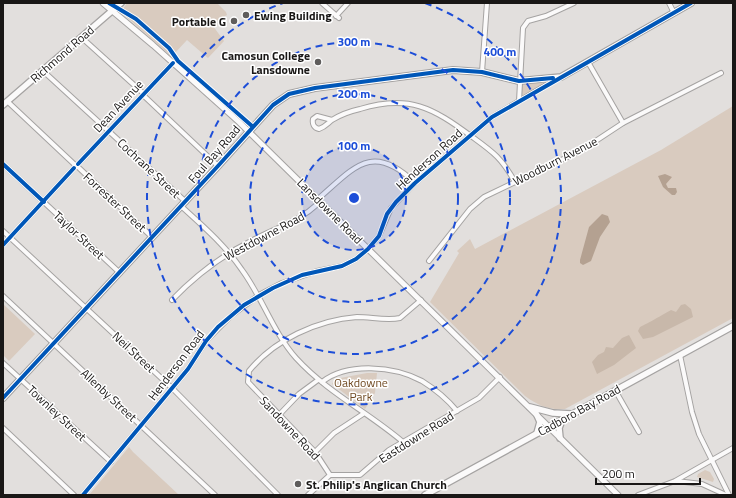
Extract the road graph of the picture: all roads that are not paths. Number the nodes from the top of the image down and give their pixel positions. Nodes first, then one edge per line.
1 (103, 3) edge
2 (121, 3) edge
3 (322, 3) edge
4 (348, 3) edge
5 (487, 3) edge
6 (574, 3) edge
7 (669, 3) edge
8 (691, 3) edge
9 (112, 11) junction
10 (674, 13) junction
11 (81, 37) junction
12 (588, 62) junction
13 (173, 63) junction
14 (42, 70) junction
15 (482, 72) junction
16 (721, 73) dead end
17 (561, 76) junction
18 (519, 81) junction
19 (143, 94) junction
20 (519, 101) junction
21 (5, 103) edge
22 (332, 120) dead end
23 (623, 123) junction
24 (109, 131) junction
25 (248, 132) junction
26 (470, 135) junction
27 (3, 164) edge
28 (76, 166) junction
29 (218, 166) junction
30 (515, 182) junction
31 (415, 183) junction
32 (319, 201) junction
33 (44, 202) junction
34 (183, 204) junction
35 (3, 231) edge
36 (10, 237) junction
37 (152, 237) junction
38 (3, 244) edge
39 (368, 249) junction
40 (230, 253) junction
41 (429, 261) dead end
42 (120, 273) junction
43 (259, 295) junction
44 (3, 296) edge
45 (172, 300) dead end
46 (421, 300) junction
47 (87, 308) junction
48 (733, 326) edge
49 (283, 342) junction
50 (54, 344) junction
51 (680, 355) junction
52 (3, 362) edge
53 (500, 378) junction
54 (21, 379) junction
55 (320, 381) junction
56 (172, 388) junction
57 (615, 390) junction
58 (3, 398) edge
59 (530, 406) junction
60 (457, 411) junction
61 (536, 413) junction
62 (363, 414) junction
63 (572, 414) junction
64 (279, 415) junction
65 (562, 420) junction
66 (141, 425) junction
67 (549, 427) junction
68 (3, 428) edge
69 (638, 432) dead end
70 (537, 433) junction
71 (560, 438) junction
72 (403, 442) junction
73 (733, 448) edge
74 (315, 452) junction
75 (711, 461) junction
76 (111, 462) junction
77 (330, 475) junction
78 (675, 481) junction
79 (74, 495) edge
80 (84, 495) edge
81 (215, 495) edge
82 (278, 495) edge
83 (308, 495) edge
84 (425, 495) edge
85 (618, 495) edge
86 (638, 495) edge
87 (726, 495) edge
88 (729, 495) edge

1 - 9 street, Lansdowne Road
2 - 9 main road, Richmond Road
3 - 4 street
5 - 15 street
6 - 18 street
7 - 10 street
8 - 10 main road, Henderson Road
9 - 11 main road, Richmond Road
9 - 13 street, Lansdowne Road
10 - 12 main road, Henderson Road
11 - 14 main road, Richmond Road
11 - 19 street
12 - 17 main road, Henderson Road
12 - 23 street
13 - 19 street, Dean Avenue
13 - 25 street, Lansdowne Road
14 - 21 main road, Richmond Road
14 - 24 street, Cochrane Street
15 - 18 main road, Foul Bay Road
15 - 25 main road, Foul Bay Road
16 - 23 street, Woodburn Avenue
17 - 18 main road, Foul Bay Road
17 - 20 street, Henderson Road
18 - 20 street
19 - 24 street, Dean Avenue
19 - 29 street
20 - 26 street, Henderson Road
21 - 28 street, Forrester Street
22 - 26 street
23 - 30 street, Woodburn Avenue
24 - 28 street, Dean Avenue
24 - 34 street, Cochrane Street
25 - 29 main road, Foul Bay Road
25 - 32 street, Lansdowne Road
26 - 30 street
26 - 31 street, Henderson Road
27 - 33 street, Taylor Street
28 - 33 street, Dean Avenue
28 - 37 street, Forrester Street
29 - 34 main road, Foul Bay Road
30 - 41 street, Woodburn Avenue
31 - 32 street, Westdowne Road
31 - 39 street, Henderson Road
32 - 39 street, Lansdowne Road
32 - 40 street, Westdowne Road
33 - 36 street, Dean Avenue
33 - 42 street, Taylor Street
34 - 37 main road, Foul Bay Road
34 - 40 street, Cochrane Street
35 - 36 street, Neil Street
36 - 38 street, Dean Avenue
36 - 47 street, Neil Street
37 - 42 main road, Foul Bay Road
39 - 43 street, Henderson Road
39 - 46 street, Lansdowne Road
40 - 43 street, Cochrane Street
40 - 45 street, Westdowne Road
42 - 47 main road, Foul Bay Road
43 - 49 street, Cochrane Street
43 - 56 street, Henderson Road
44 - 50 street, Allenby Street
46 - 49 street
46 - 53 street, Lansdowne Road
47 - 50 main road, Foul Bay Road
47 - 56 street, Neil Street
48 - 51 main road, Cadboro Bay Road
49 - 55 street, Cochrane Street
49 - 64 street, Sandowne Road
50 - 54 main road, Foul Bay Road
50 - 66 street, Allenby Street
51 - 57 main road, Cadboro Bay Road
51 - 75 street
52 - 54 street, Townley Street
53 - 59 street, Lansdowne Road
53 - 60 street, Eastdowne Road
54 - 58 main road, Foul Bay Road
54 - 76 street, Townley Street
55 - 60 street
55 - 62 street, Cochrane Street
55 - 64 street
56 - 66 street, Henderson Road
56 - 82 street, Neil Street
57 - 63 main road, Cadboro Bay Road
57 - 69 street
59 - 61 street, Lansdowne Road
59 - 63 main road
60 - 72 street, Eastdowne Road
61 - 67 street, Lansdowne Road
61 - 70 main road
62 - 72 street, Cochrane Street
62 - 74 street
63 - 65 main road, Cadboro Bay Road
64 - 74 street, Sandowne Road
65 - 67 main road, Cadboro Bay Road
65 - 71 main road
66 - 76 street, Henderson Road
66 - 81 street, Allenby Street
67 - 70 main road, Cadboro Bay Road
67 - 71 street, Lansdowne Road
68 - 79 street
70 - 84 main road, Cadboro Bay Road
71 - 85 street, Lansdowne Road
72 - 77 street, Eastdowne Road
73 - 75 street
74 - 77 street, Sandowne Road
75 - 78 street
75 - 88 street
76 - 80 street, Henderson Road
77 - 83 street
78 - 86 street
78 - 87 street

